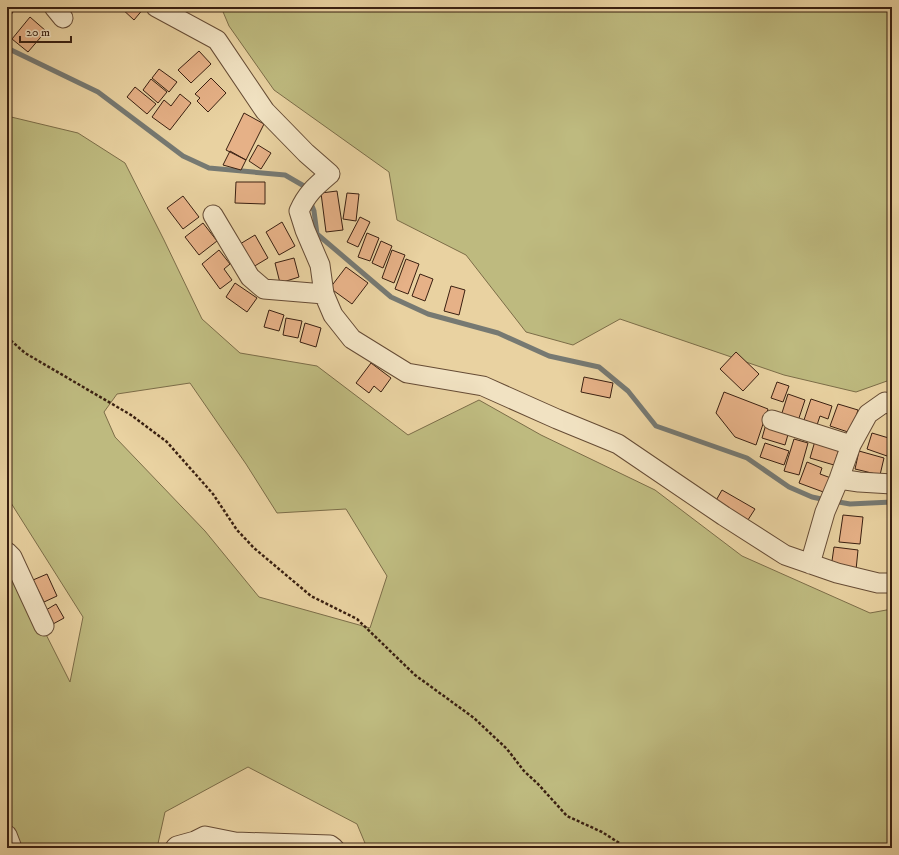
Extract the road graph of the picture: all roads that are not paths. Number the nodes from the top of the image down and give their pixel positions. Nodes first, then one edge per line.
1 (156, 7) edge
2 (213, 215) dead end
3 (324, 294) junction
4 (892, 405) edge
5 (772, 420) dead end
6 (851, 445) junction
7 (836, 484) junction
8 (892, 484) edge
9 (7, 552) edge
10 (810, 564) junction
11 (892, 583) edge
12 (44, 626) dead end
13 (7, 835) edge
14 (12, 848) edge
15 (175, 848) edge
16 (334, 848) edge

1 - 3 street
2 - 3 street
3 - 10 street
4 - 6 street
5 - 6 street
6 - 7 street
7 - 8 street
7 - 10 street
9 - 12 street
10 - 11 street
13 - 14 street
15 - 16 street

